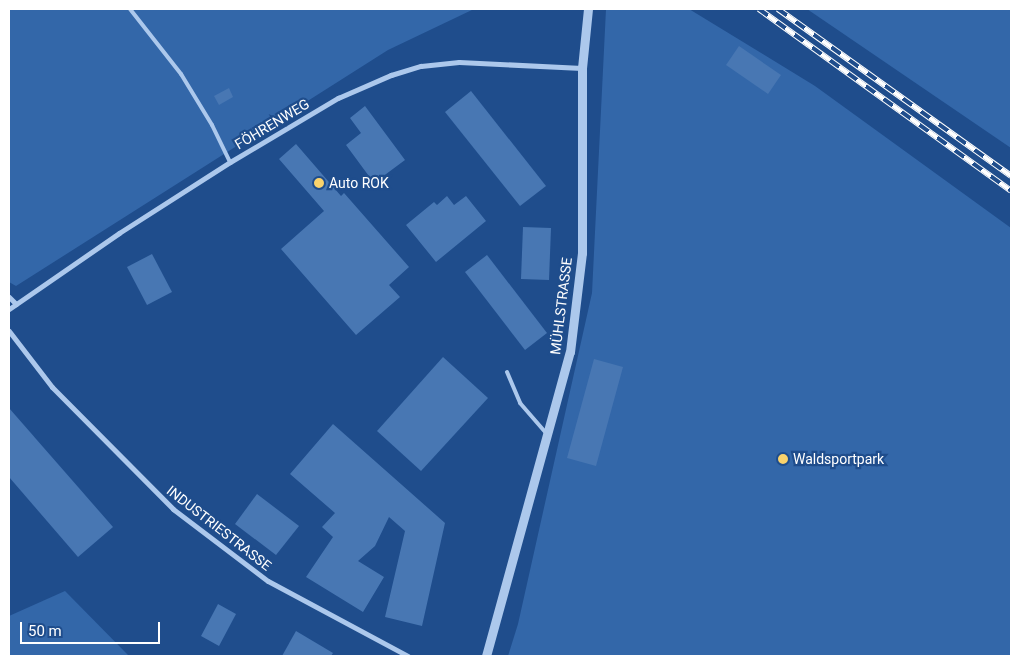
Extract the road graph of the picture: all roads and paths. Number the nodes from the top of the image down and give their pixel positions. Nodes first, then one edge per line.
1 (130, 9) edge
2 (588, 9) edge
3 (582, 68) junction
4 (230, 162) junction
5 (9, 297) edge
6 (16, 304) junction
7 (9, 308) edge
8 (9, 331) edge
9 (507, 372) dead end
10 (547, 435) junction
11 (408, 656) edge
12 (486, 656) edge

1 - 4 lane
2 - 3 street, MÜHLSTRASSE
3 - 4 street, FÖHRENWEG
3 - 10 street, MÜHLSTRASSE
4 - 6 street, FÖHRENWEG
5 - 6 street
6 - 7 street, FÖHRENWEG
8 - 11 street, INDUSTRIESTRASSE
9 - 10 lane
10 - 12 street, MÜHLSTRASSE

